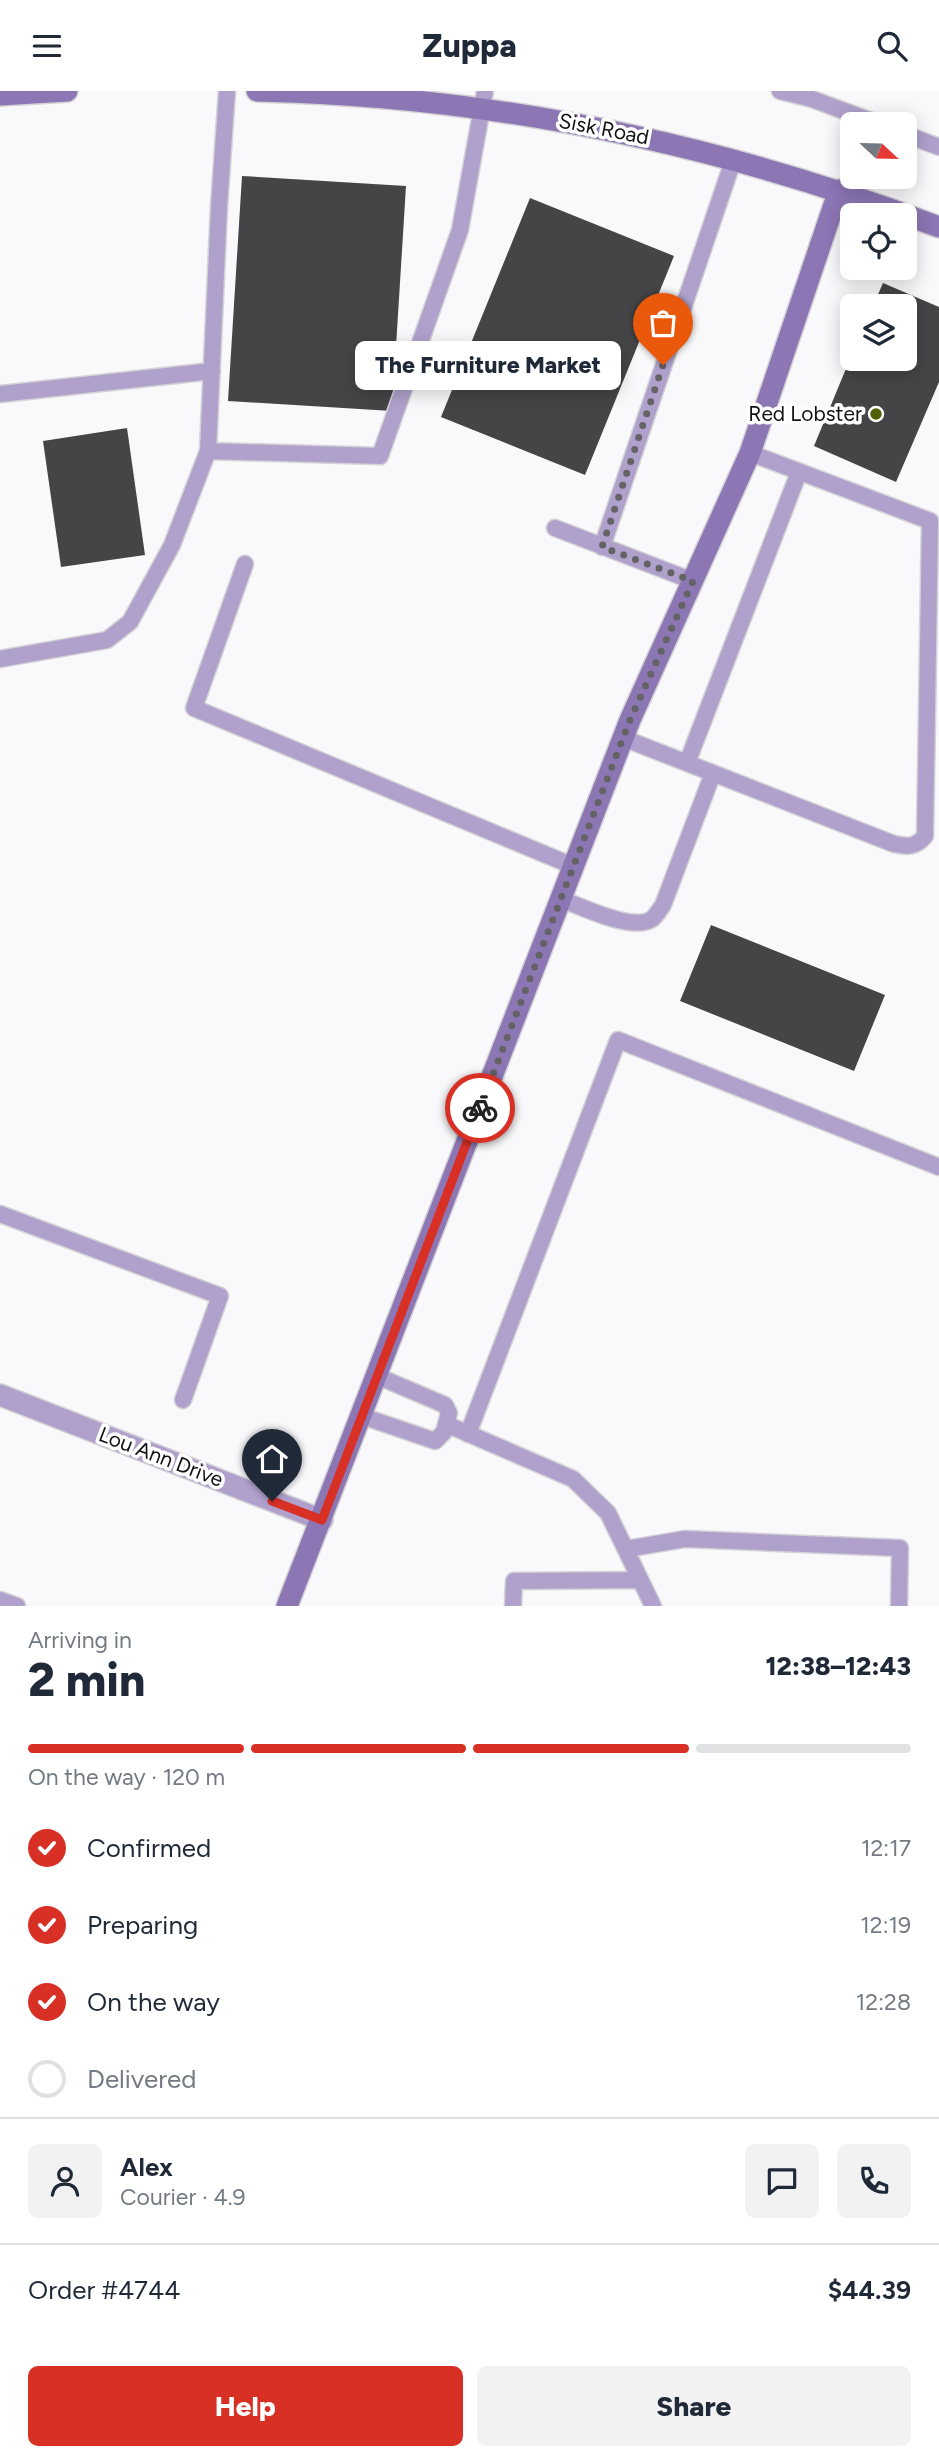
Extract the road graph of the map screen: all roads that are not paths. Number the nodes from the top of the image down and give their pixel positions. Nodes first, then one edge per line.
1 (67, 91) edge
2 (227, 91) edge
3 (257, 91) edge
4 (780, 91) edge
5 (0, 95) edge
6 (484, 99) edge
7 (843, 112) edge
8 (917, 139) edge
9 (939, 147) edge
10 (734, 158) junction
11 (839, 190) junction
12 (939, 227) edge
13 (212, 371) junction
14 (0, 394) edge
15 (208, 451) junction
16 (750, 453) junction
17 (799, 472) junction
18 (555, 528) dead end
19 (602, 547) junction
20 (245, 564) dead end
21 (693, 581) junction
22 (0, 659) edge
23 (623, 738) junction
24 (687, 763) junction
25 (713, 773) junction
26 (573, 866) junction
27 (561, 899) junction
28 (939, 1167) edge
29 (0, 1214) edge
30 (377, 1376) junction
31 (0, 1395) edge
32 (183, 1400) dead end
33 (362, 1416) junction
34 (446, 1424) junction
35 (468, 1434) junction
36 (322, 1520) junction
37 (626, 1549) junction
38 (640, 1580) junction
39 (0, 1599) edge
40 (17, 1606) edge
41 (287, 1606) edge
42 (513, 1606) edge
43 (653, 1606) edge
44 (898, 1606) edge

1 - 5 street
2 - 13 lane
3 - 6 street, Sisk Road
4 - 7 lane
6 - 10 street, Sisk Road
6 - 15 lane
8 - 9 lane
10 - 11 street, Sisk Road
10 - 19 lane
11 - 12 street, Sisk Road
11 - 16 street
13 - 14 lane
13 - 15 lane
15 - 22 lane
16 - 17 lane
16 - 21 street
17 - 24 lane
17 - 25 lane
18 - 19 lane
19 - 21 lane
20 - 26 lane
21 - 23 street
23 - 24 lane
23 - 26 street
24 - 25 lane
25 - 27 lane
26 - 27 street
27 - 30 street
28 - 35 lane
29 - 32 lane
30 - 33 street
30 - 34 lane
31 - 36 street, Lou Ann Drive
33 - 34 lane
33 - 36 street
34 - 35 lane
35 - 37 lane
36 - 41 street
37 - 38 lane
37 - 44 lane
38 - 42 lane
38 - 43 lane
39 - 40 lane

